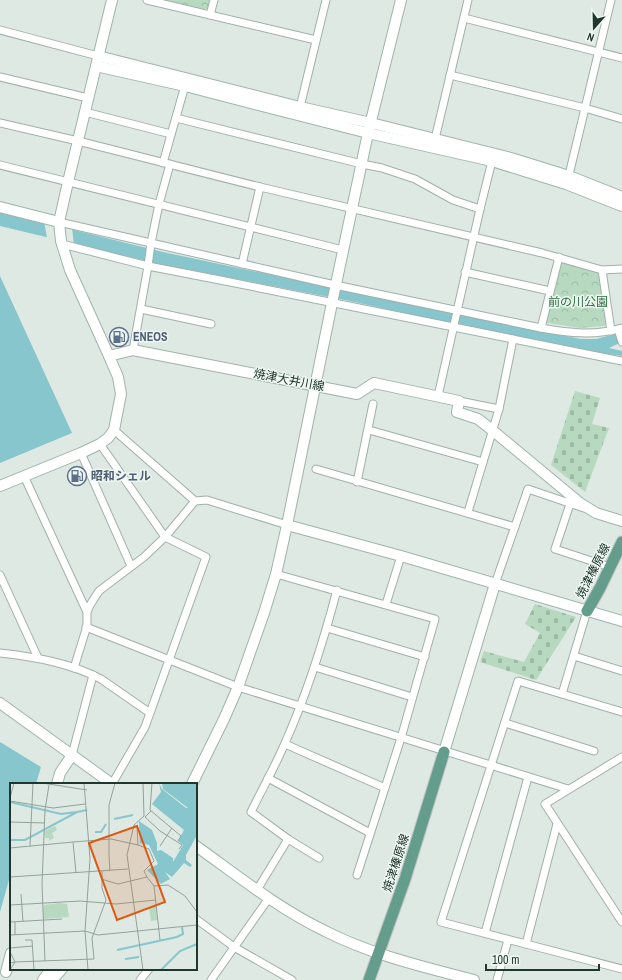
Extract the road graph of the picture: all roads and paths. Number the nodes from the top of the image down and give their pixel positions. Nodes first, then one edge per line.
1 (112, 0) edge
2 (147, 0) edge
3 (214, 0) edge
4 (326, 0) edge
5 (401, 0) edge
6 (468, 0) edge
7 (611, 0) edge
8 (210, 15) junction
9 (464, 18) junction
10 (0, 30) edge
11 (316, 40) junction
12 (598, 52) junction
13 (622, 58) edge
14 (97, 61) junction
15 (450, 75) junction
16 (0, 77) edge
17 (186, 82) junction
18 (88, 98) junction
19 (300, 107) junction
20 (585, 108) junction
21 (84, 112) junction
22 (176, 118) junction
23 (622, 119) edge
24 (0, 123) edge
25 (370, 128) junction
26 (171, 134) junction
27 (435, 139) junction
28 (78, 141) junction
29 (493, 157) junction
30 (167, 164) junction
31 (362, 164) junction
32 (0, 165) edge
33 (568, 180) junction
34 (68, 182) junction
35 (260, 187) junction
36 (622, 197) edge
37 (159, 204) junction
38 (622, 206) edge
39 (0, 207) edge
40 (353, 209) junction
41 (480, 209) junction
42 (60, 223) junction
43 (252, 227) junction
44 (474, 238) junction
45 (62, 243) junction
46 (151, 244) junction
47 (343, 250) junction
48 (559, 257) junction
49 (242, 264) junction
50 (148, 266) junction
51 (622, 269) edge
52 (602, 270) junction
53 (465, 272) junction
54 (336, 285) junction
55 (550, 291) junction
56 (332, 303) junction
57 (140, 309) junction
58 (456, 310) junction
59 (211, 324) dead end
60 (453, 326) junction
61 (541, 328) junction
62 (617, 330) edge
63 (513, 339) junction
64 (622, 342) edge
65 (133, 350) junction
66 (109, 356) junction
67 (622, 360) edge
68 (315, 386) junction
69 (438, 396) junction
70 (459, 401) junction
71 (373, 404) dead end
72 (499, 409) junction
73 (114, 430) junction
74 (369, 430) junction
75 (492, 430) junction
76 (100, 444) junction
77 (81, 453) junction
78 (483, 462) junction
79 (316, 469) dead end
80 (24, 476) junction
81 (358, 482) junction
82 (0, 486) edge
83 (195, 501) junction
84 (570, 504) junction
85 (468, 512) junction
86 (596, 513) junction
87 (622, 521) edge
88 (287, 525) junction
89 (515, 527) junction
90 (165, 537) junction
91 (622, 542) edge
92 (401, 556) junction
93 (131, 566) junction
94 (610, 567) junction
95 (276, 574) junction
96 (0, 575) edge
97 (495, 584) junction
98 (337, 590) junction
99 (386, 604) junction
100 (587, 611) junction
101 (87, 612) junction
102 (622, 621) edge
103 (86, 627) junction
104 (327, 628) junction
105 (0, 653) edge
106 (574, 656) junction
107 (425, 657) junction
108 (38, 658) junction
109 (169, 660) junction
110 (314, 667) junction
111 (74, 668) junction
112 (622, 671) edge
113 (93, 675) junction
114 (238, 687) junction
115 (562, 694) junction
116 (412, 697) junction
117 (0, 703) edge
118 (300, 707) junction
119 (622, 712) edge
120 (150, 713) junction
121 (505, 723) junction
122 (401, 738) junction
123 (285, 744) junction
124 (594, 751) dead end
125 (444, 752) junction
126 (72, 755) junction
127 (622, 757) edge
128 (490, 766) junction
129 (528, 777) junction
130 (268, 778) junction
131 (57, 783) edge
132 (111, 783) edge
133 (113, 783) edge
134 (192, 783) edge
135 (385, 788) junction
136 (568, 789) junction
137 (557, 824) junction
138 (370, 833) junction
139 (288, 839) junction
140 (197, 847) edge
141 (319, 858) dead end
142 (357, 875) dead end
143 (257, 890) junction
144 (269, 898) junction
145 (197, 921) edge
146 (622, 922) edge
147 (485, 933) junction
148 (508, 940) junction
149 (526, 944) junction
150 (234, 947) junction
151 (379, 953) junction
152 (10, 957) edge
153 (622, 968) edge
154 (51, 970) edge
155 (61, 970) edge
156 (148, 970) edge
157 (5, 978) edge
158 (43, 980) edge
159 (52, 980) edge
160 (140, 980) edge
161 (211, 980) edge
162 (292, 980) edge
163 (369, 980) edge
164 (474, 980) edge
165 (497, 980) edge

1 - 14 street
2 - 8 street
3 - 8 street
4 - 11 street
5 - 25 street
6 - 9 street
7 - 12 street
8 - 11 street
9 - 12 street
9 - 15 street
10 - 14 street
11 - 19 street
12 - 13 street
12 - 20 street
14 - 17 street
14 - 18 street
15 - 20 street
15 - 27 street
16 - 18 street
17 - 19 street
17 - 22 street
17 - 25 street
18 - 21 street
19 - 25 street
20 - 23 street
20 - 33 street
21 - 26 street
21 - 28 street
22 - 26 street
22 - 31 street
24 - 28 street
25 - 27 street
25 - 29 street
25 - 31 street
26 - 30 street
27 - 29 street
28 - 30 street
28 - 34 street
29 - 33 street
29 - 41 street
30 - 35 street
30 - 37 street
31 - 40 street
31 - 41 street
32 - 34 street
33 - 36 street
33 - 38 street
34 - 37 street
34 - 42 street
35 - 40 street
35 - 43 street
37 - 43 street
37 - 46 street
39 - 42 street
40 - 44 street
40 - 47 street
41 - 44 street
42 - 45 street
42 - 46 street
43 - 47 street
43 - 49 street
44 - 48 street
44 - 53 street
45 - 50 street
45 - 66 street
46 - 49 street
46 - 50 street
47 - 54 street
48 - 52 street
48 - 55 street
49 - 54 street
50 - 56 street
50 - 57 street
51 - 52 street
52 - 62 street
53 - 55 street
53 - 58 street
54 - 56 street
54 - 58 street
55 - 61 street
56 - 60 street
56 - 68 street
57 - 59 street
57 - 65 street
58 - 60 street
58 - 61 street
60 - 63 street
60 - 69 street
61 - 62 street
62 - 64 street
63 - 67 street
63 - 72 street
65 - 66 street, 焼津大井川線
65 - 68 street, 焼津大井川線
66 - 73 street
68 - 69 street, 焼津大井川線
68 - 88 street
69 - 70 street, 焼津大井川線
70 - 72 street
70 - 75 street
71 - 74 street
72 - 75 street
73 - 76 street
73 - 83 street
74 - 78 street
74 - 81 street
75 - 78 street
75 - 86 street
76 - 77 street
76 - 90 street
77 - 80 street
77 - 93 street
78 - 85 street
79 - 81 street
80 - 82 street
80 - 101 street
81 - 85 street
83 - 88 street
83 - 90 street
84 - 86 street
84 - 89 street
84 - 94 street
85 - 89 street
86 - 87 street
88 - 92 street
88 - 95 street
89 - 97 street
90 - 93 street
90 - 109 street
91 - 94 main road, 焼津榛原線
92 - 97 street
92 - 99 street
93 - 101 street
94 - 100 main road, 焼津榛原線
95 - 98 street
95 - 114 street
96 - 108 street
97 - 100 street
97 - 125 street
98 - 99 street
98 - 104 street
99 - 107 street
100 - 102 street
100 - 106 street
101 - 103 street
103 - 109 street
103 - 111 street
104 - 107 street
104 - 110 street
105 - 108 street
106 - 112 street
106 - 115 street
107 - 116 street
108 - 111 street
109 - 114 street
109 - 120 street
110 - 116 street
110 - 118 street
111 - 113 street
113 - 120 street
113 - 126 street
114 - 118 street
114 - 134 street
115 - 119 street
115 - 121 street
116 - 122 street
117 - 126 street
118 - 122 street
118 - 123 street
120 - 133 street
121 - 124 street
121 - 128 street
122 - 125 street
122 - 135 street
123 - 130 street
123 - 135 street
125 - 128 street
125 - 151 main road, 焼津榛原線
126 - 131 street
126 - 132 street
127 - 136 street
128 - 129 street
128 - 147 street
129 - 136 street
129 - 147 street
130 - 138 street
130 - 139 street
135 - 138 street
136 - 137 street
137 - 146 street
137 - 149 street
138 - 142 street
139 - 141 street
139 - 143 street
140 - 143 street
143 - 144 street
144 - 150 street
144 - 151 street
145 - 150 street
147 - 148 street
148 - 149 street
148 - 165 street
149 - 153 street
150 - 161 street
150 - 162 street
151 - 163 main road, 焼津榛原線
151 - 164 street
152 - 157 street
154 - 158 street
155 - 159 street
156 - 160 street

